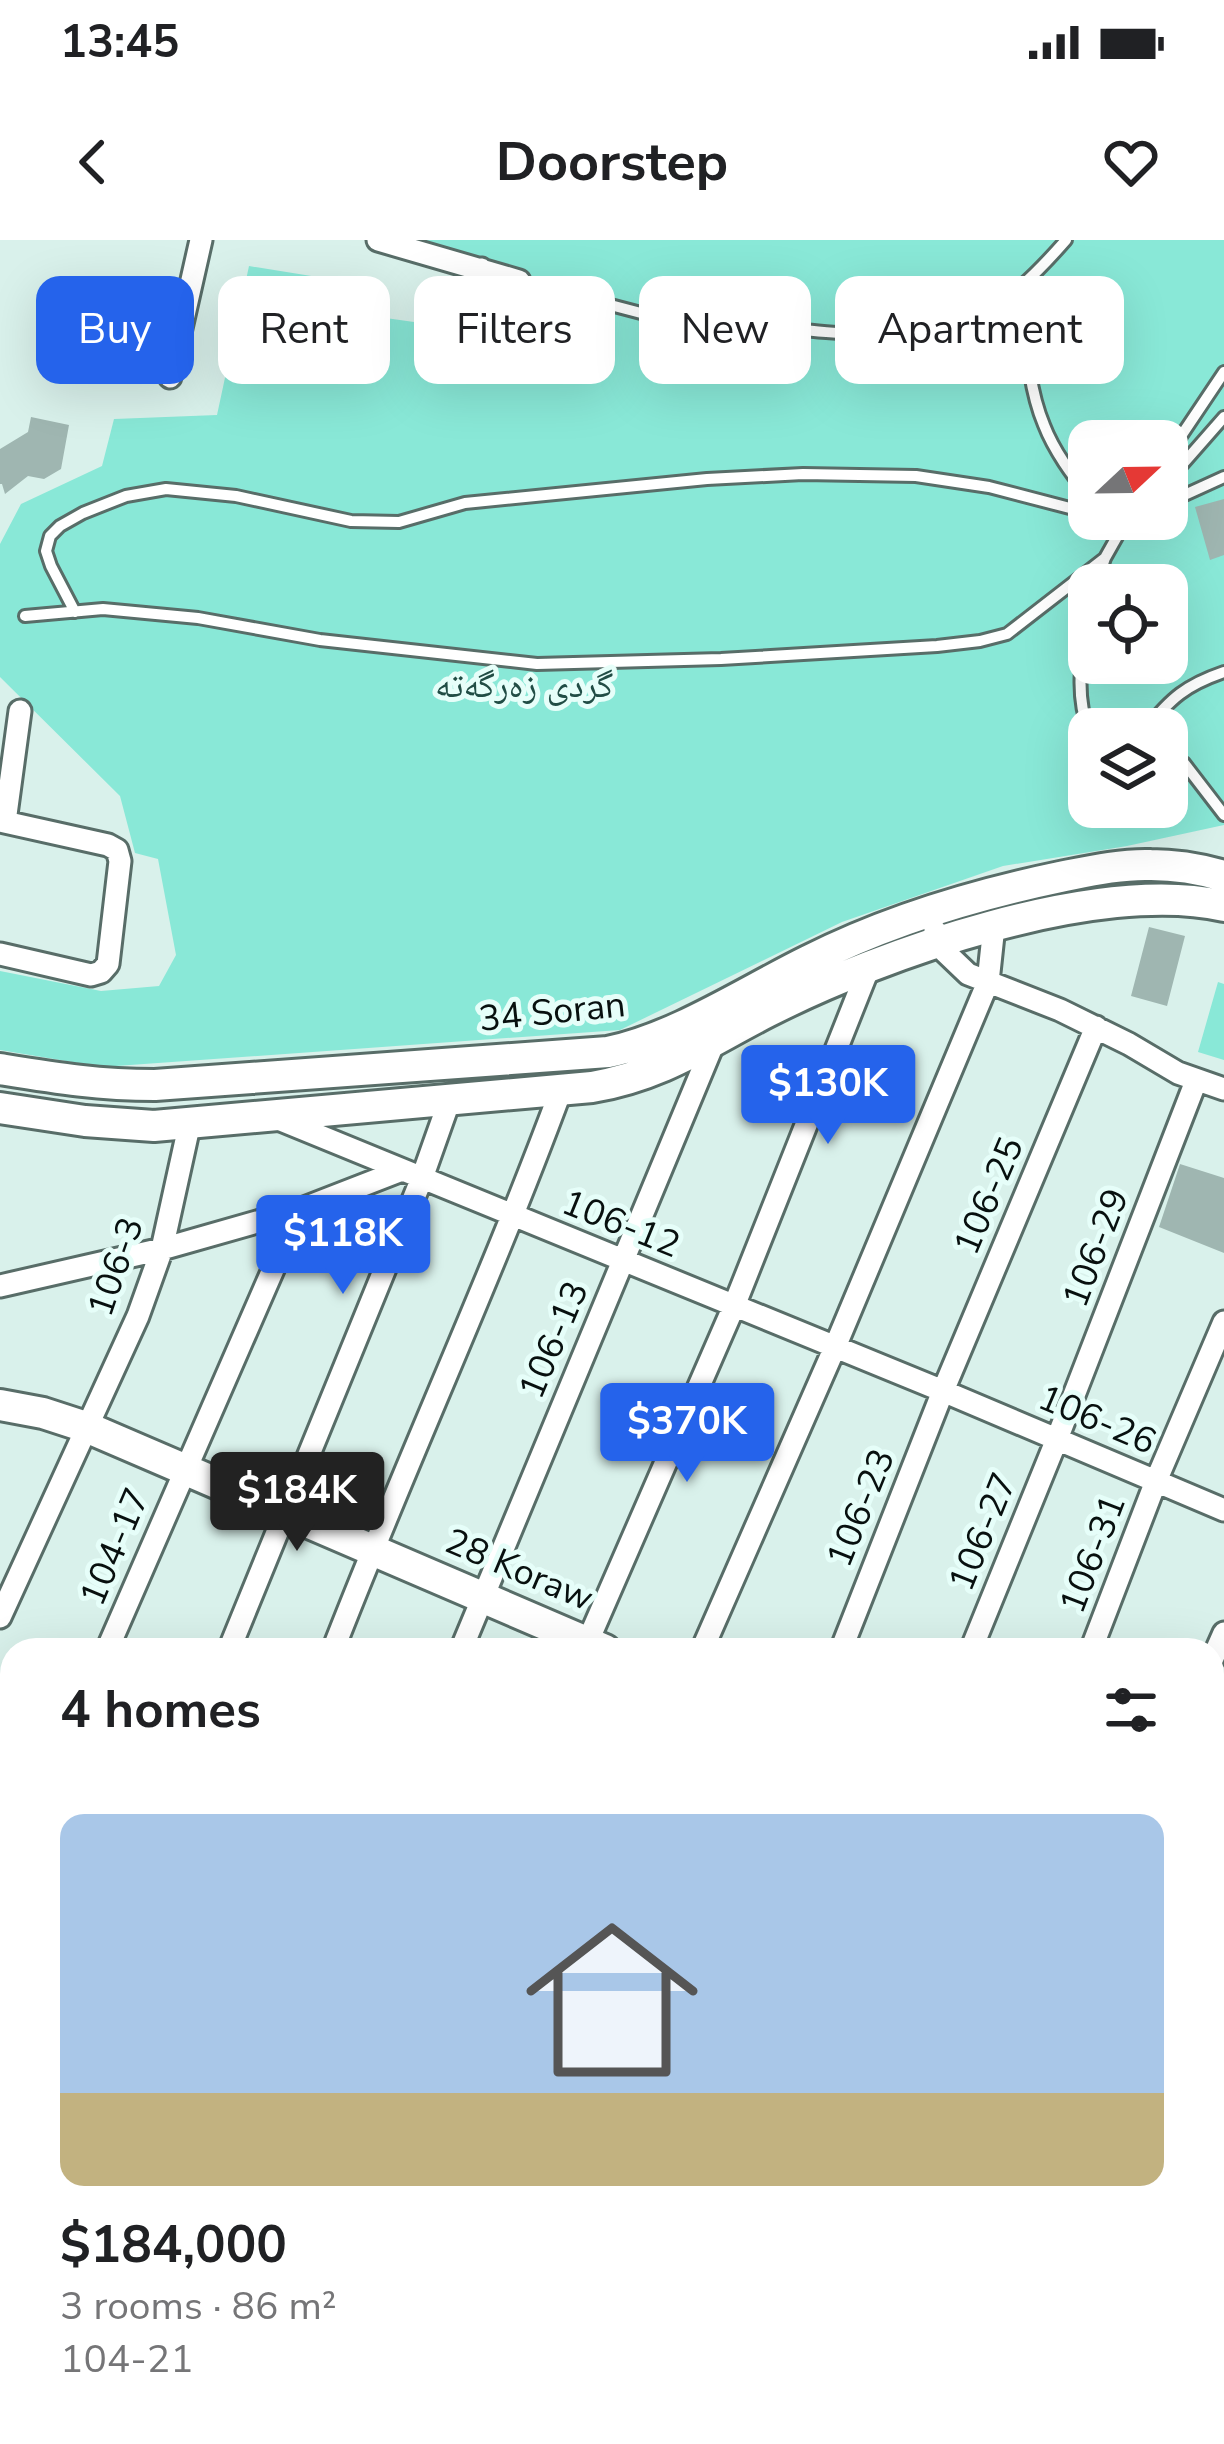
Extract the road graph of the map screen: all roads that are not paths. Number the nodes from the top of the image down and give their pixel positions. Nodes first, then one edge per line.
1 (201, 240) edge
2 (380, 240) edge
3 (1066, 240) edge
4 (482, 269) junction
5 (193, 276) edge
6 (481, 276) edge
7 (504, 276) edge
8 (1030, 276) edge
9 (615, 306) edge
10 (835, 332) edge
11 (1224, 372) edge
12 (1032, 384) edge
13 (1224, 417) edge
14 (1188, 426) edge
15 (1188, 458) edge
16 (1068, 470) edge
17 (1224, 477) edge
18 (1188, 493) edge
19 (1068, 507) edge
20 (1112, 540) edge
21 (1105, 558) junction
22 (1103, 564) edge
23 (75, 612) junction
24 (25, 616) dead end
25 (1224, 671) edge
26 (1165, 708) edge
27 (20, 712) dead end
28 (1188, 768) edge
29 (1224, 815) edge
30 (2, 821) edge
31 (1224, 858) edge
32 (1181, 867) junction
33 (1224, 876) edge
34 (1224, 906) edge
35 (929, 912) junction
36 (994, 926) junction
37 (939, 944) junction
38 (0, 954) edge
39 (869, 967) junction
40 (988, 982) junction
41 (1096, 1027) junction
42 (714, 1042) junction
43 (2, 1068) edge
44 (1196, 1082) junction
45 (1224, 1089) edge
46 (561, 1090) junction
47 (450, 1099) junction
48 (0, 1108) edge
49 (273, 1117) junction
50 (190, 1123) junction
51 (412, 1174) junction
52 (299, 1210) junction
53 (514, 1216) junction
54 (162, 1250) junction
55 (623, 1260) junction
56 (0, 1286) edge
57 (734, 1306) junction
58 (1224, 1322) edge
59 (835, 1347) junction
60 (943, 1391) junction
61 (0, 1405) edge
62 (86, 1427) junction
63 (1057, 1439) junction
64 (184, 1470) junction
65 (1156, 1481) junction
66 (1224, 1510) edge
67 (286, 1513) junction
68 (372, 1550) junction
69 (483, 1597) junction
70 (0, 1617) edge
71 (112, 1638) edge
72 (234, 1638) edge
73 (338, 1638) edge
74 (465, 1638) edge
75 (572, 1638) edge
76 (596, 1638) edge
77 (707, 1638) edge
78 (846, 1638) edge
79 (975, 1638) edge
80 (1096, 1638) edge

1 - 5 street
2 - 4 street
3 - 8 lane
4 - 6 street
4 - 7 street
9 - 10 lane
11 - 14 lane
12 - 16 lane
13 - 15 lane
17 - 18 lane
19 - 23 lane
20 - 21 lane
21 - 22 lane
21 - 23 lane
23 - 24 lane
25 - 26 lane
27 - 30 street
28 - 29 lane
30 - 38 street
31 - 32 main road
32 - 33 main road, 34 Soran
32 - 35 main road, 34 Soran
34 - 36 main road, 34 Soran
35 - 37 street
35 - 43 main road, 34 Soran
36 - 37 main road, 34 Soran
36 - 40 street
37 - 39 main road, 34 Soran
37 - 40 street
39 - 42 main road, 34 Soran
39 - 57 street
40 - 41 street
40 - 59 street
41 - 44 street
41 - 60 street, 106-25
42 - 46 main road, 34 Soran
42 - 55 street, 106-13
44 - 45 street
44 - 63 street, 106-29
46 - 47 main road, 34 Soran
46 - 53 street
47 - 49 main road, 34 Soran
47 - 51 street
48 - 50 main road, 34 Soran
49 - 50 main road, 34 Soran
49 - 51 street, 106-12
50 - 54 street, 106-3
51 - 52 street
51 - 53 street, 106-12
51 - 67 street
52 - 54 street
52 - 64 street, 104-17
53 - 55 street, 106-12
53 - 68 street
54 - 56 street
54 - 62 street, 106-3
55 - 57 street, 106-12
55 - 69 street, 106-13
57 - 59 street, 106-12
57 - 76 street
58 - 65 street, 106-31
59 - 60 street, 106-12
59 - 77 street
60 - 63 street, 106-26
60 - 78 street, 106-23
61 - 62 main road, 28 Koraw
62 - 64 main road, 28 Koraw
62 - 70 street, 106-3
63 - 65 street, 106-26
63 - 79 street, 106-27
64 - 67 main road, 28 Koraw
64 - 71 street, 104-17
65 - 66 street, 106-26
65 - 80 street, 106-31
67 - 68 main road, 28 Koraw
67 - 72 street
68 - 69 main road, 28 Koraw
68 - 73 street
69 - 74 street, 106-13
69 - 75 main road, 28 Koraw

